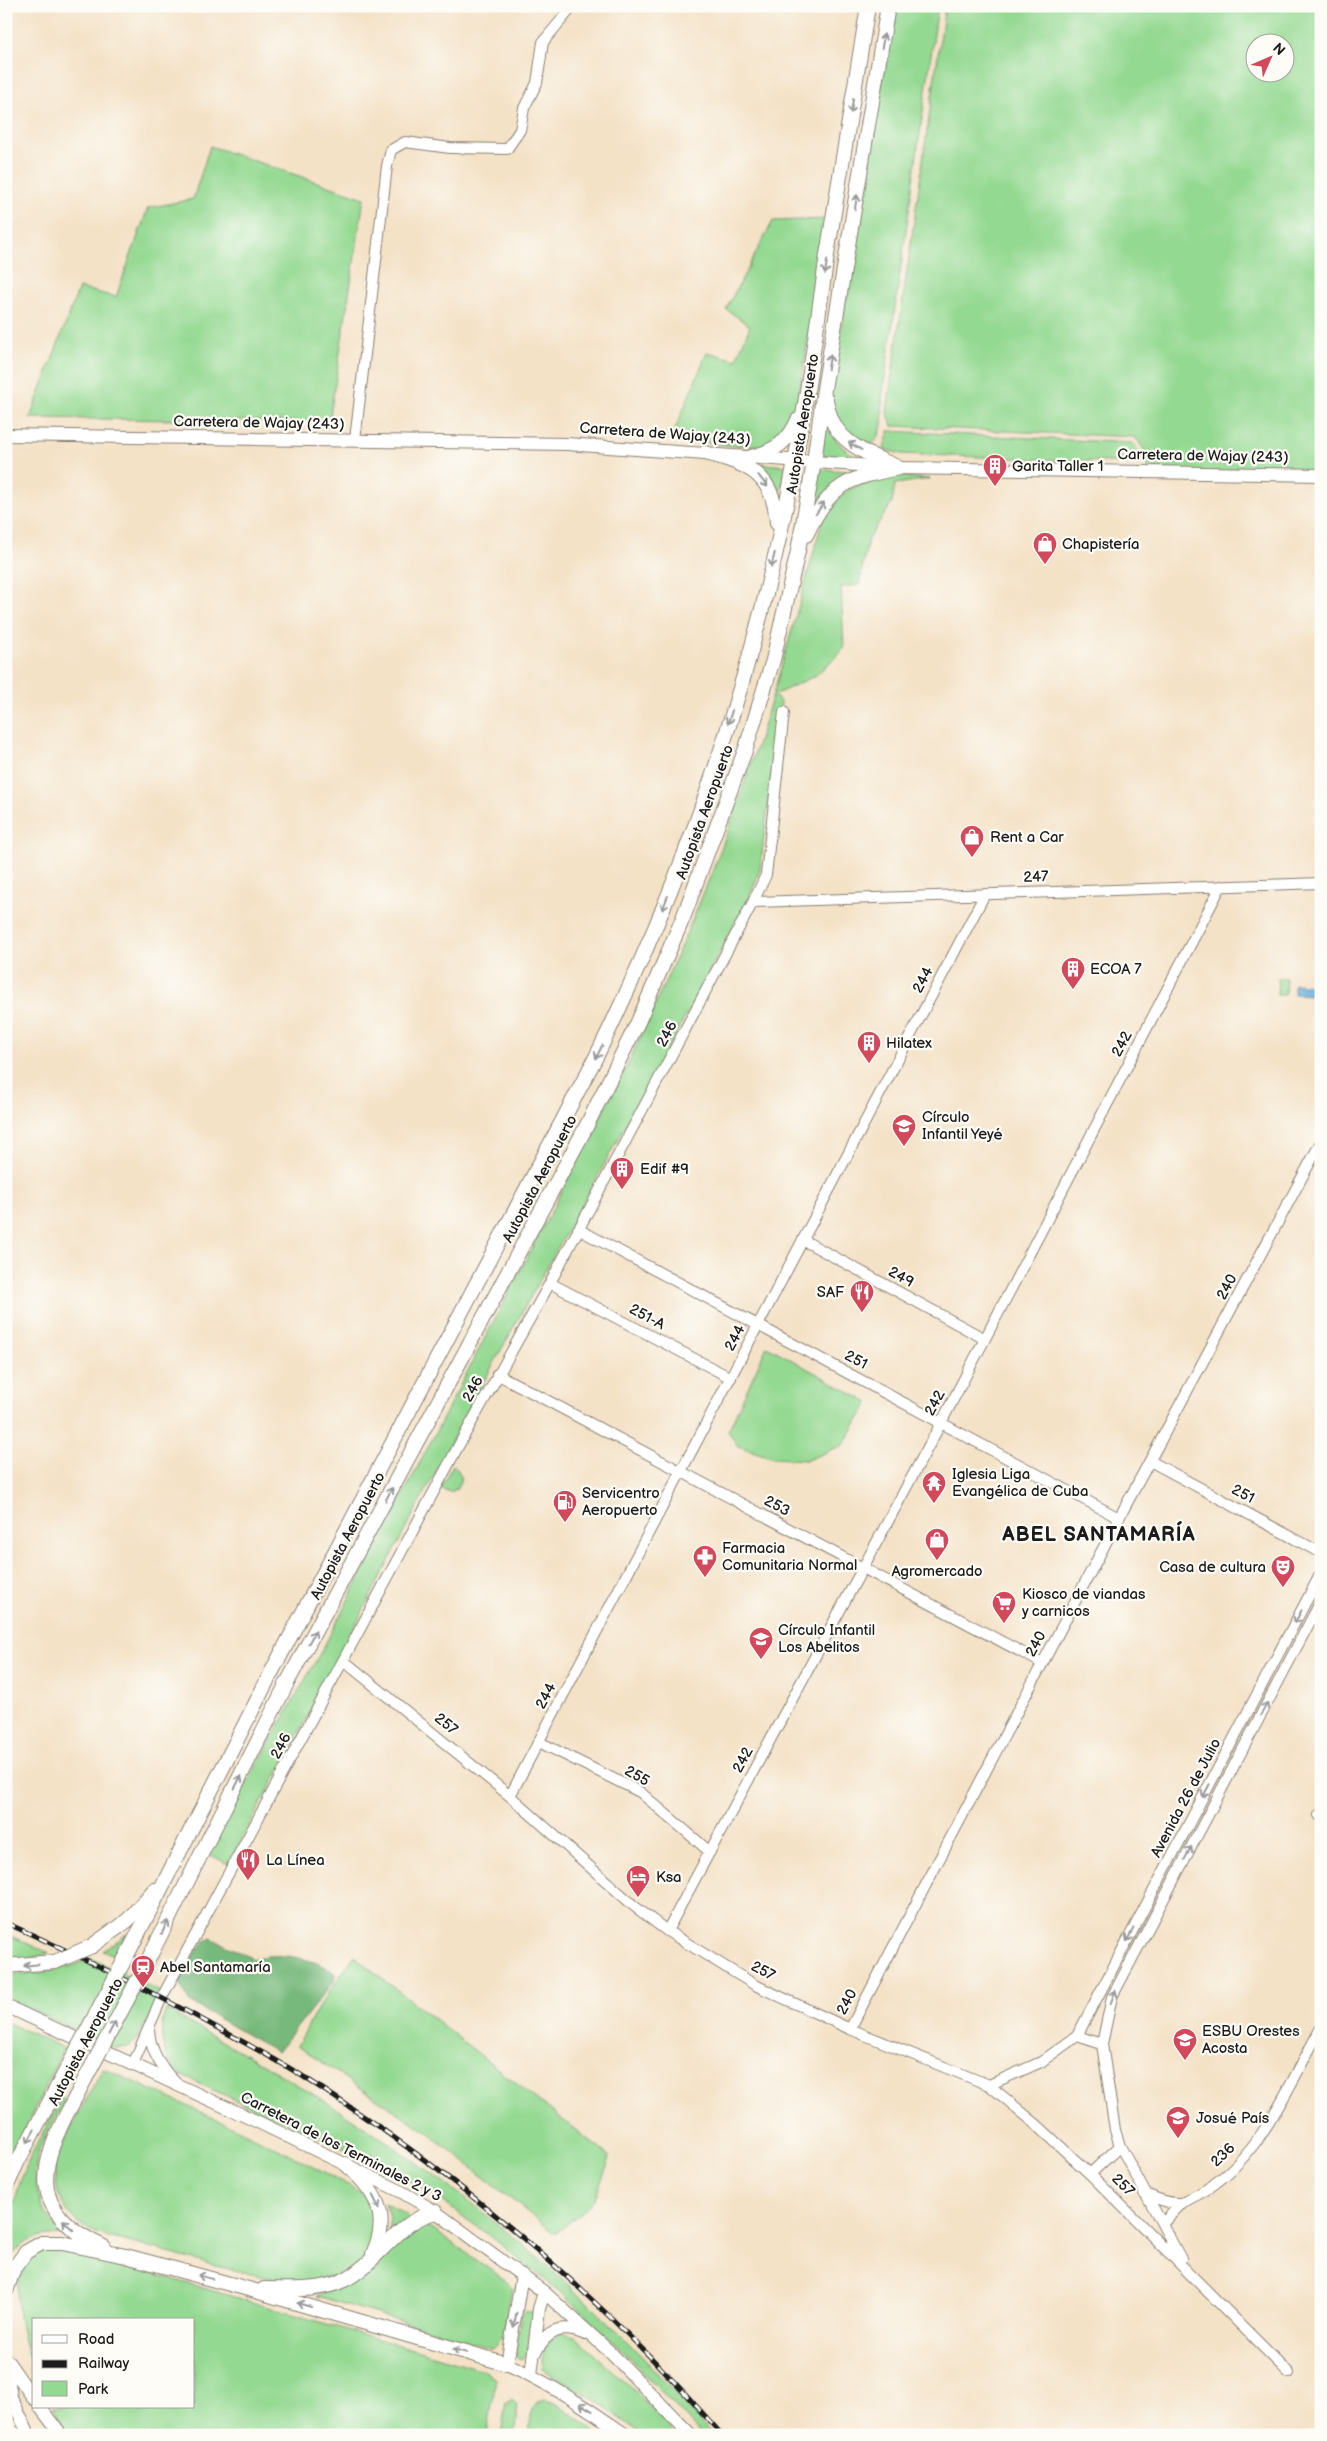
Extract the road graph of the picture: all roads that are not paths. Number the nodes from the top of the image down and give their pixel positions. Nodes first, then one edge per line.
1 (574, 6) edge
2 (868, 6) edge
3 (888, 6) edge
4 (824, 389) junction
5 (805, 403) junction
6 (6, 435) edge
7 (355, 440) junction
8 (705, 453) junction
9 (751, 456) junction
10 (795, 462) junction
11 (814, 462) junction
12 (898, 468) junction
13 (1321, 475) edge
14 (778, 540) junction
15 (798, 551) junction
16 (784, 712) dead end
17 (1321, 882) edge
18 (1221, 886) junction
19 (985, 894) junction
20 (753, 902) junction
21 (1321, 1142) edge
22 (578, 1229) junction
23 (803, 1240) junction
24 (550, 1283) junction
25 (758, 1325) junction
26 (985, 1339) junction
27 (498, 1374) junction
28 (731, 1378) junction
29 (941, 1423) junction
30 (1150, 1461) junction
31 (681, 1472) junction
32 (1119, 1518) junction
33 (1321, 1553) edge
34 (863, 1568) junction
35 (1321, 1573) edge
36 (1321, 1601) edge
37 (344, 1661) junction
38 (1042, 1663) junction
39 (1244, 1719) junction
40 (1255, 1725) junction
41 (538, 1742) junction
42 (1221, 1762) junction
43 (1232, 1768) junction
44 (510, 1796) junction
45 (184, 1846) junction
46 (710, 1852) junction
47 (667, 1931) junction
48 (6, 1966) edge
49 (6, 2006) edge
50 (149, 2028) junction
51 (1321, 2028) edge
52 (850, 2029) junction
53 (1077, 2036) junction
54 (1102, 2044) junction
55 (133, 2064) junction
56 (989, 2085) junction
57 (180, 2086) junction
58 (1120, 2146) junction
59 (346, 2164) junction
60 (1090, 2174) junction
61 (6, 2188) edge
62 (1144, 2193) junction
63 (1182, 2203) junction
64 (436, 2212) junction
65 (1162, 2224) junction
66 (126, 2256) junction
67 (371, 2259) junction
68 (1186, 2270) junction
69 (522, 2275) junction
70 (252, 2290) junction
71 (6, 2291) edge
72 (544, 2292) junction
73 (596, 2339) junction
74 (534, 2354) junction
75 (6, 2359) edge
76 (6, 2364) edge
77 (507, 2364) junction
78 (1289, 2373) dead end
79 (531, 2375) junction
80 (32, 2396) edge
81 (41, 2408) edge
82 (29, 2435) edge
83 (61, 2435) edge
84 (626, 2435) edge
85 (691, 2435) edge

1 - 7 street
2 -> 5 highway, Autopista Aeropuerto
4 -> 3 highway, Autopista Aeropuerto
4 - 11 highway, Autopista Aeropuerto
12 -> 4 highway
5 - 9 highway
5 - 10 highway, Autopista Aeropuerto
6 - 7 main road, Carretera de Wajay (243)
7 - 8 main road, Carretera de Wajay (243)
8 - 9 main road, Carretera de Wajay (243)
8 -> 14 highway
9 - 10 main road, Carretera de Wajay (243)
10 - 11 main road, Carretera de Wajay (243)
10 - 14 highway, Autopista Aeropuerto
11 - 12 main road, Carretera de Wajay (243)
11 - 15 highway, Autopista Aeropuerto
12 - 13 main road, Carretera de Wajay (243)
15 -> 12 highway
14 -> 45 highway, Autopista Aeropuerto
66 -> 15 highway, Autopista Aeropuerto, bridge
16 - 20 street, 246
17 - 18 street, 247
18 - 19 street, 247
18 - 26 street, 242
19 - 20 street, 247
19 - 23 street, 244
20 - 22 street, 246
21 - 30 street, 240
22 - 24 street, 246
22 - 25 street, 251
23 - 25 street, 244
23 - 26 street, 249
24 - 27 street, 246
24 - 28 street, 251-A
25 - 28 street, 244
25 - 29 street, 251
26 - 29 street, 242
27 - 31 street, 253
27 - 37 street, 246
28 - 31 street, 244
29 - 32 street, 251
29 - 34 street, 242
30 - 32 street, 240
30 - 33 street, 251
31 - 34 street, 253
31 - 41 street, 244
32 - 38 street, 240
34 - 38 street, 253
34 - 46 street, 242
35 -> 39 street, Avenida 26 de Julio
40 -> 36 street, Avenida 26 de Julio
37 - 44 street, 257
37 - 50 street, 246
38 - 52 street, 240
39 - 40 street
39 - 42 street, Avenida 26 de Julio
40 - 43 street, Avenida 26 de Julio
41 - 44 street, 244
41 - 46 street, 255
42 - 43 street
42 -> 53 street, Avenida 26 de Julio
54 -> 43 street, Avenida 26 de Julio
44 - 47 street, 257
45 -> 48 highway, bridge
45 -> 61 highway, Autopista Aeropuerto, bridge
46 - 47 street, 242
47 - 52 street, 257
49 - 55 main road, Carretera de los Terminales 2 y 3
50 - 55 street, 246
50 - 57 street
51 - 63 street, 236
52 - 56 street, 257
53 - 54 street
53 - 56 street, Avenida 26 de Julio
54 - 58 street, Avenida 26 de Julio
55 - 57 main road, Carretera de los Terminales 2 y 3
56 - 60 street, 257
57 - 59 main road, Carretera de los Terminales 2 y 3
58 - 60 street
58 - 62 street, Avenida 26 de Julio
59 - 64 main road, Carretera de los Terminales 2 y 3
59 -> 67 highway
60 - 68 street, 257
62 - 63 street
62 - 65 street, 257
63 - 65 street, 236
64 - 67 highway
64 - 69 main road, Carretera de los Terminales 2 y 3
65 - 68 street, 257
70 -> 66 highway
66 - 71 highway
67 - 70 highway
68 - 78 street, 257
69 - 72 main road, Carretera de los Terminales 2 y 3
69 -> 77 main road
77 -> 70 highway
72 - 73 main road, Carretera de los Terminales 2 y 3
72 - 74 main road
73 - 74 main road
73 - 85 main road, Carretera de los Terminales 2 y 3
74 - 79 main road
75 - 80 main road
76 - 82 main road
77 - 79 main road
84 -> 79 main road
81 - 83 main road

